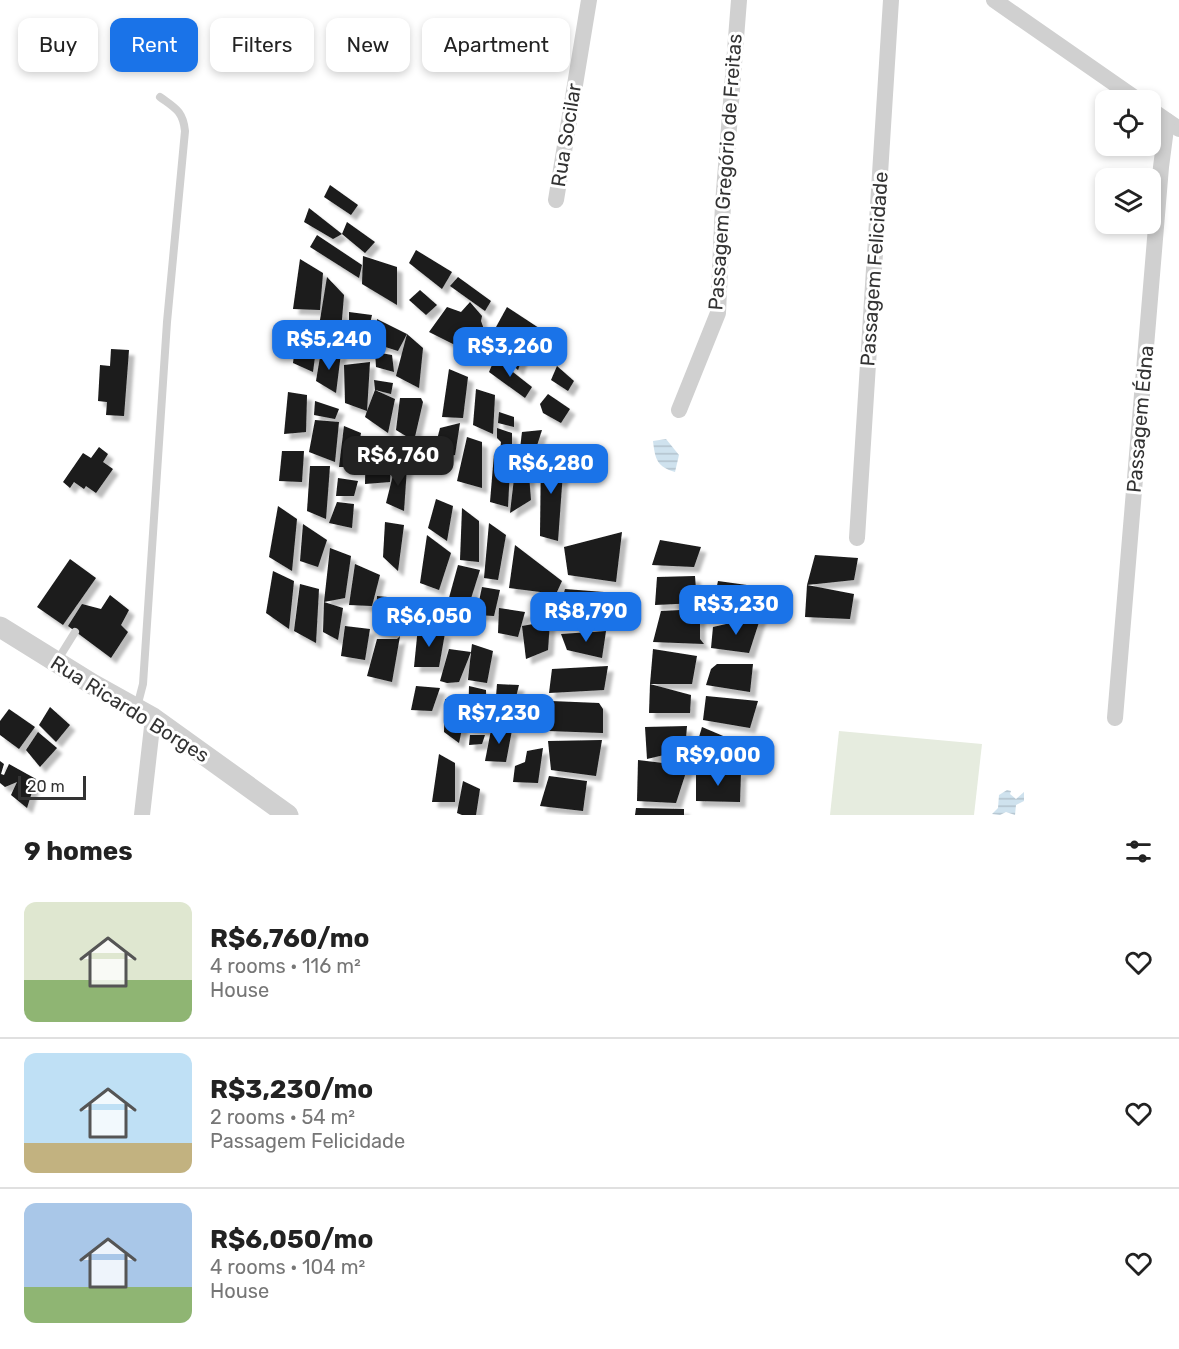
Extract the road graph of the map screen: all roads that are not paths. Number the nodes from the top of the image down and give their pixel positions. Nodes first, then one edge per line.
1 (589, 0) edge
2 (739, 0) edge
3 (891, 0) edge
4 (994, 0) edge
5 (1012, 6) edge
6 (1125, 90) edge
7 (160, 97) dead end
8 (1173, 125) edge
9 (556, 200) dead end
10 (679, 410) dead end
11 (857, 538) dead end
12 (0, 627) edge
13 (75, 632) dead end
14 (57, 662) junction
15 (145, 714) junction
16 (1115, 718) dead end
17 (142, 815) edge
18 (288, 815) edge

1 - 9 street, Rua Socilar
2 - 10 street, Passagem Gregório de Freitas
3 - 11 street, Passagem Felicidade
4 - 5 street
5 - 6 street
7 - 15 lane
8 - 16 street, Passagem Édna
12 - 14 street, Rua Ricardo Borges
13 - 14 lane
14 - 15 street, Rua Ricardo Borges
15 - 17 street
15 - 18 street, Rua Ricardo Borges

